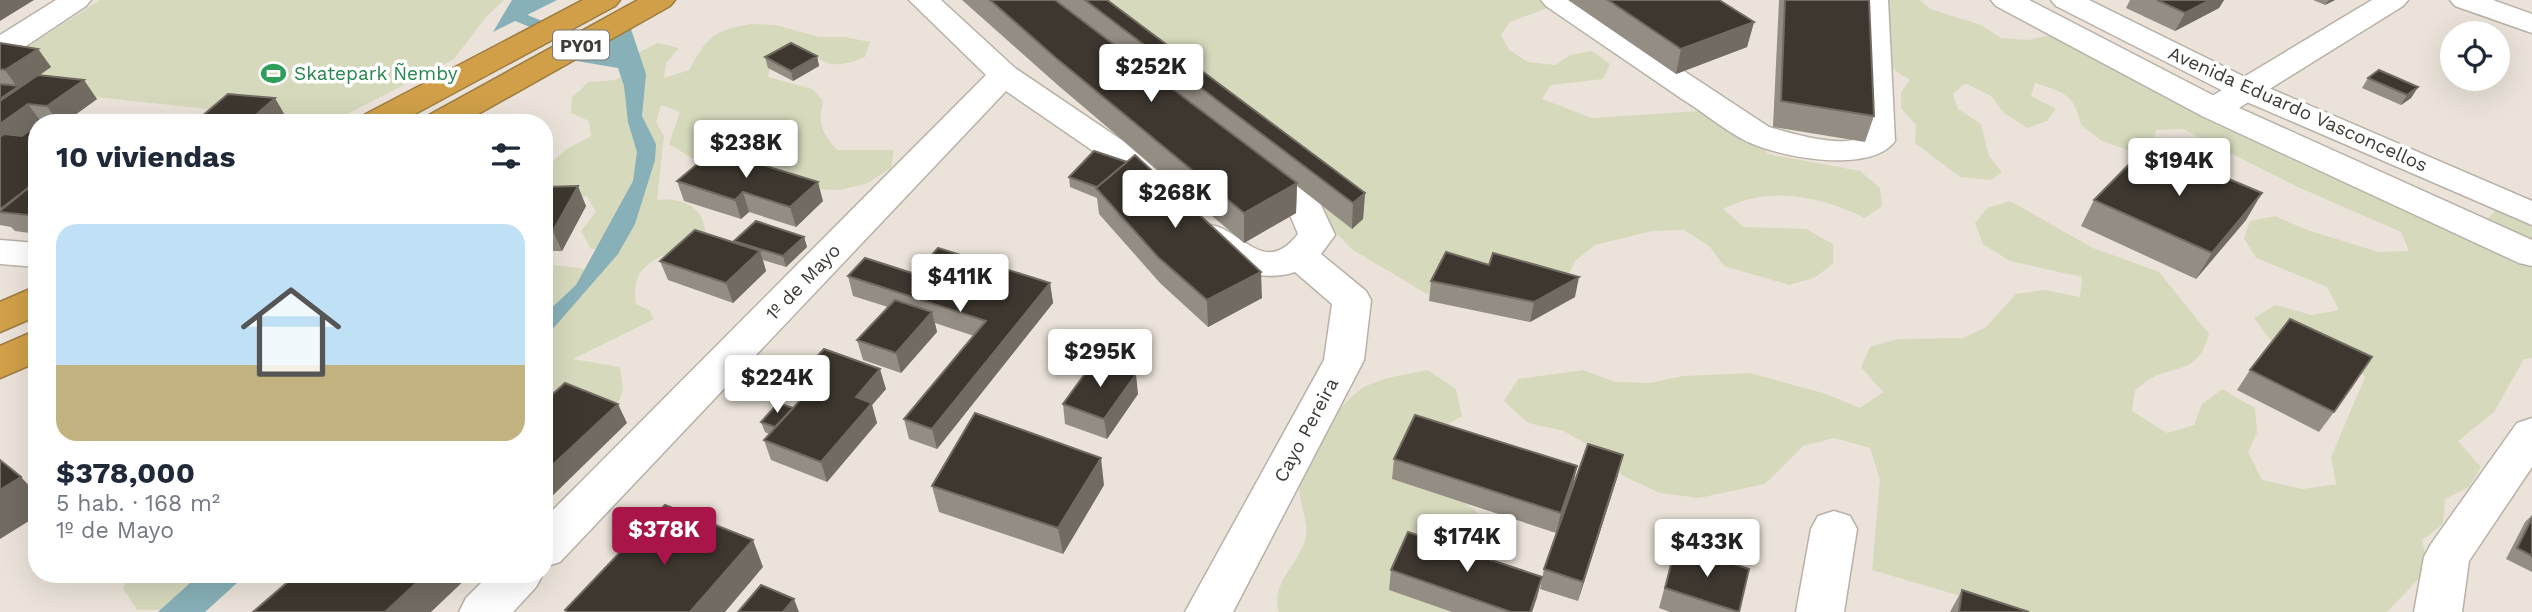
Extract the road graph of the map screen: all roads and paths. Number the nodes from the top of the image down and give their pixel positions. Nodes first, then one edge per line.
1 (76, 0) edge
2 (604, 0) edge
3 (659, 0) edge
4 (924, 0) edge
5 (1556, 0) edge
6 (1873, 0) edge
7 (2006, 0) edge
8 (2066, 0) edge
9 (2393, 0) edge
10 (2465, 0) edge
11 (2532, 24) edge
12 (0, 49) edge
13 (1004, 75) junction
14 (491, 79) junction
15 (2244, 89) junction
16 (2214, 109) junction
17 (397, 114) edge
18 (450, 114) edge
19 (1232, 151) edge
20 (2532, 214) edge
21 (0, 252) edge
22 (28, 254) edge
23 (2532, 254) edge
24 (1301, 257) junction
25 (28, 304) edge
26 (0, 319) edge
27 (28, 349) edge
28 (0, 364) edge
29 (2532, 434) edge
30 (1834, 529) dead end
31 (553, 539) edge
32 (511, 583) edge
33 (483, 612) edge
34 (1209, 612) edge
35 (1820, 612) edge
36 (2438, 612) edge

1 - 12 street
2 - 14 highway, PY01
3 - 14 highway, PY01
4 - 13 street
5 - 6 street
7 - 16 street, Avenida Eduardo Vasconcellos
8 - 15 street, Avenida Eduardo Vasconcellos
9 - 15 street
10 - 11 street
13 - 24 street
13 - 31 street, 1º de Mayo
14 - 17 highway, PY01
14 - 18 highway, PY01
15 - 16 street
15 - 20 street, Avenida Eduardo Vasconcellos
16 - 23 street, Avenida Eduardo Vasconcellos
19 - 24 street
21 - 22 street
24 - 34 street, Cayo Pereira
25 - 26 highway
27 - 28 highway
29 - 36 street
30 - 35 street
32 - 33 street

